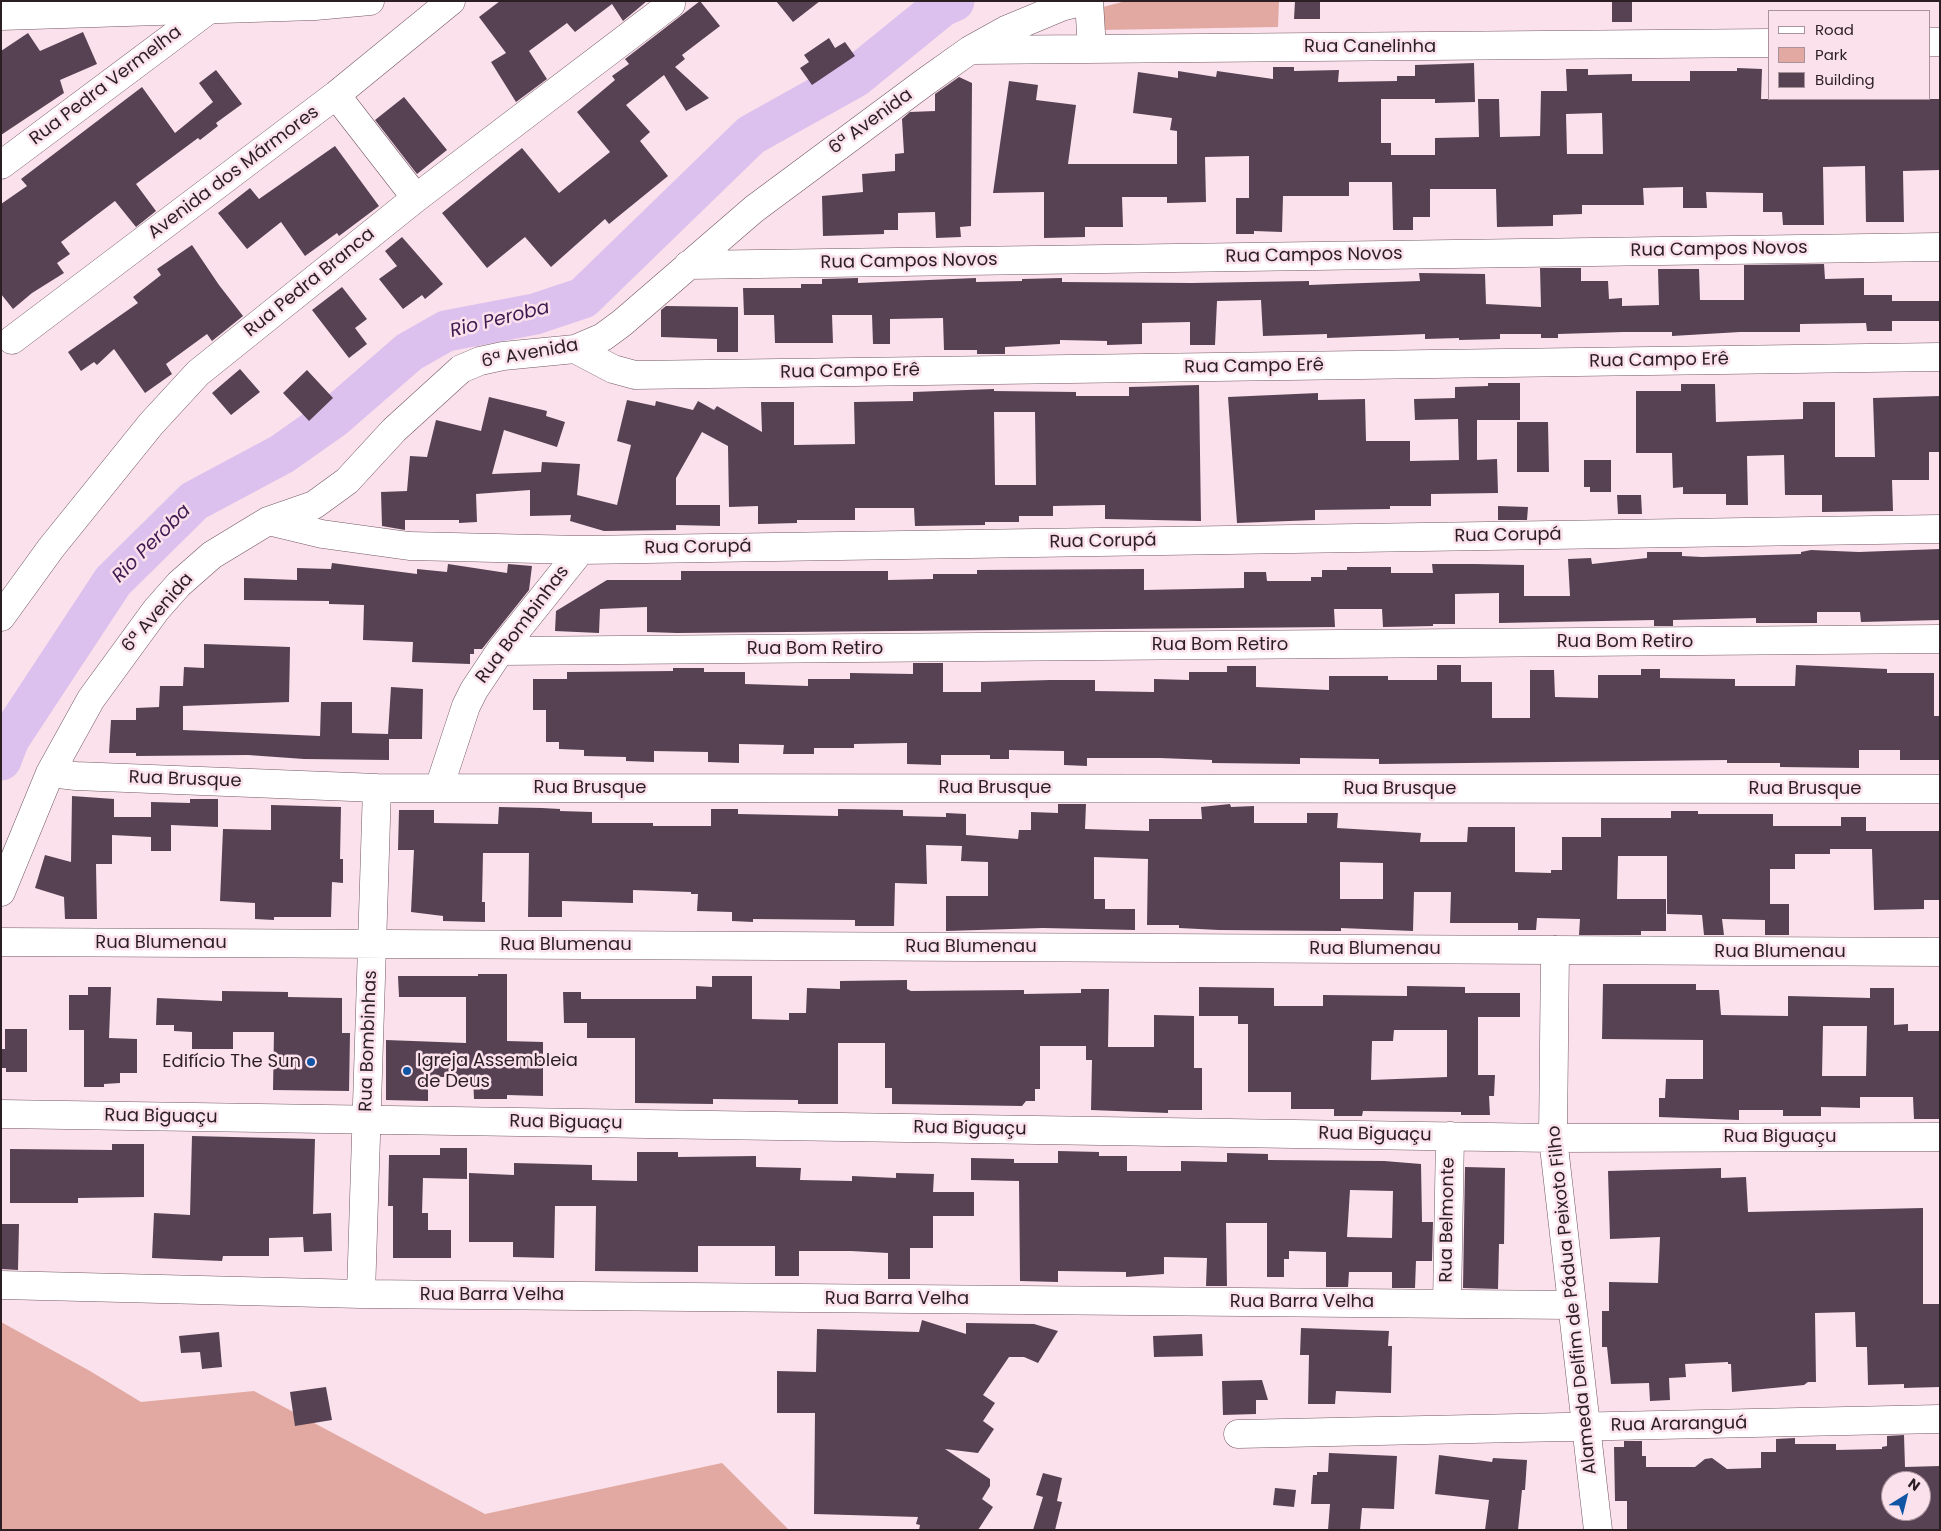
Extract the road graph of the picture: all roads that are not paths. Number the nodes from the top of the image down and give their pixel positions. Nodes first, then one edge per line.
1 (370, 1) edge
2 (451, 1) edge
3 (1085, 1) edge
4 (1090, 1) edge
5 (672, 4) dead end
6 (211, 8) junction
7 (1, 16) edge
8 (1768, 43) edge
9 (1092, 49) junction
10 (970, 50) junction
11 (336, 96) junction
12 (1, 165) edge
13 (416, 198) junction
14 (1940, 247) edge
15 (688, 265) junction
16 (12, 340) dead end
17 (575, 349) junction
18 (1940, 357) edge
19 (268, 521) junction
20 (1940, 529) edge
21 (581, 550) junction
22 (1, 617) edge
23 (1940, 639) edge
24 (500, 651) junction
25 (50, 774) junction
26 (377, 788) junction
27 (439, 788) junction
28 (1940, 789) edge
29 (1, 892) edge
30 (1, 942) edge
31 (372, 944) junction
32 (1555, 950) junction
33 (1940, 952) edge
34 (1, 1114) edge
35 (367, 1120) junction
36 (1450, 1136) junction
37 (1940, 1137) edge
38 (1553, 1138) junction
39 (1, 1284) edge
40 (361, 1294) junction
41 (1447, 1304) junction
42 (1572, 1304) junction
43 (1940, 1419) edge
44 (1586, 1427) junction
45 (1238, 1434) dead end
46 (1598, 1530) edge

1 - 6 street
2 - 11 street, Avenida dos Mármores
3 - 10 street, 6ª Avenida
4 - 9 street
5 - 13 street, Rua Pedra Branca
6 - 7 street
6 - 12 street, Rua Pedra Vermelha
8 - 9 street, Rua Canelinha
9 - 10 street, Rua Canelinha
10 - 15 street, 6ª Avenida
11 - 13 street
11 - 16 street, Avenida dos Mármores
13 - 22 street, Rua Pedra Branca
14 - 15 street, Rua Campos Novos
15 - 17 street, 6ª Avenida
17 - 18 street, Rua Campo Erê
17 - 19 street, 6ª Avenida
19 - 21 street, Rua Corupá
19 - 25 street, 6ª Avenida
20 - 21 street, Rua Corupá
21 - 24 street, Rua Bombinhas
23 - 24 street, Rua Bom Retiro
24 - 27 street, Rua Bombinhas
25 - 26 street, Rua Brusque
25 - 29 street, 6ª Avenida
26 - 27 street, Rua Brusque
26 - 31 street, Rua Bombinhas
27 - 28 street, Rua Brusque
30 - 31 street, Rua Blumenau
31 - 32 street, Rua Blumenau
31 - 35 street, Rua Bombinhas
32 - 33 street, Rua Blumenau
32 - 38 street, Alameda Delfim de Pádua Peixoto Filho
34 - 35 street, Rua Biguaçu
35 - 36 street, Rua Biguaçu
35 - 40 street, Rua Bombinhas
36 - 38 street, Rua Biguaçu
36 - 41 street, Rua Belmonte
37 - 38 street, Rua Biguaçu
38 - 42 street, Alameda Delfim de Pádua Peixoto Filho
39 - 40 street, Rua Barra Velha
40 - 41 street, Rua Barra Velha
41 - 42 street, Rua Barra Velha
42 - 44 street, Alameda Delfim de Pádua Peixoto Filho
43 - 44 street, Rua Araranguá
44 - 45 street, Rua Araranguá
44 - 46 street, Alameda Delfim de Pádua Peixoto Filho

